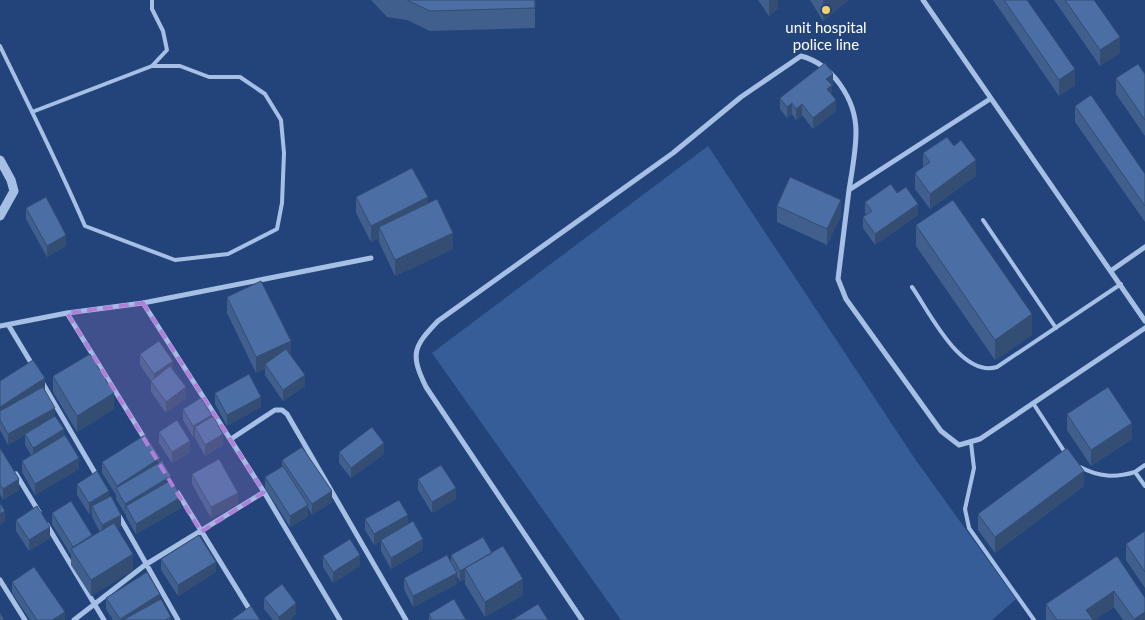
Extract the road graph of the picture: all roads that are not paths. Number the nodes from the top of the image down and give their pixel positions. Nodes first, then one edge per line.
1 (152, 0) edge
2 (923, 0) edge
3 (0, 46) edge
4 (152, 66) junction
5 (990, 99) junction
6 (32, 112) junction
7 (0, 160) edge
8 (849, 190) junction
9 (0, 216) edge
10 (983, 220) dead end
11 (1145, 247) edge
12 (371, 258) dead end
13 (1112, 270) junction
14 (1121, 284) junction
15 (912, 288) dead end
16 (143, 303) junction
17 (67, 313) junction
18 (1145, 321) edge
19 (0, 326) edge
20 (9, 326) junction
21 (1056, 328) junction
22 (1145, 328) edge
23 (1033, 403) junction
24 (231, 440) junction
25 (971, 443) junction
26 (148, 445) edge
27 (1072, 460) edge
28 (10, 464) edge
29 (1145, 465) edge
30 (1078, 466) edge
31 (1135, 472) junction
32 (172, 484) edge
33 (1145, 486) edge
34 (103, 487) edge
35 (264, 492) junction
36 (117, 513) edge
37 (201, 532) junction
38 (145, 565) junction
39 (0, 580) edge
40 (95, 606) junction
41 (25, 620) edge
42 (74, 620) edge
43 (104, 620) edge
44 (178, 620) edge
45 (256, 620) edge
46 (340, 620) edge
47 (406, 620) edge
48 (582, 620) edge
49 (1034, 620) edge

1 - 4 lane
2 - 5 street
3 - 6 lane
4 - 6 lane
4 - 6 lane
5 - 8 street
5 - 13 street
7 - 9 street
8 - 25 street
8 - 48 street
10 - 21 lane
11 - 13 street
12 - 16 street
13 - 14 street
14 - 18 street
14 - 21 lane
15 - 21 lane
16 - 17 street
16 - 24 street
17 - 20 street
17 - 26 street
19 - 20 street
20 - 34 street
22 - 23 street
23 - 25 street
23 - 27 lane
24 - 35 street
24 - 47 street
25 - 49 lane
28 - 40 street
29 - 31 lane
30 - 31 lane
31 - 33 lane
32 - 37 street
35 - 37 street
35 - 46 street
36 - 38 street
37 - 38 street
37 - 45 street
38 - 40 street
38 - 44 street
39 - 41 street
40 - 42 street
40 - 43 street

